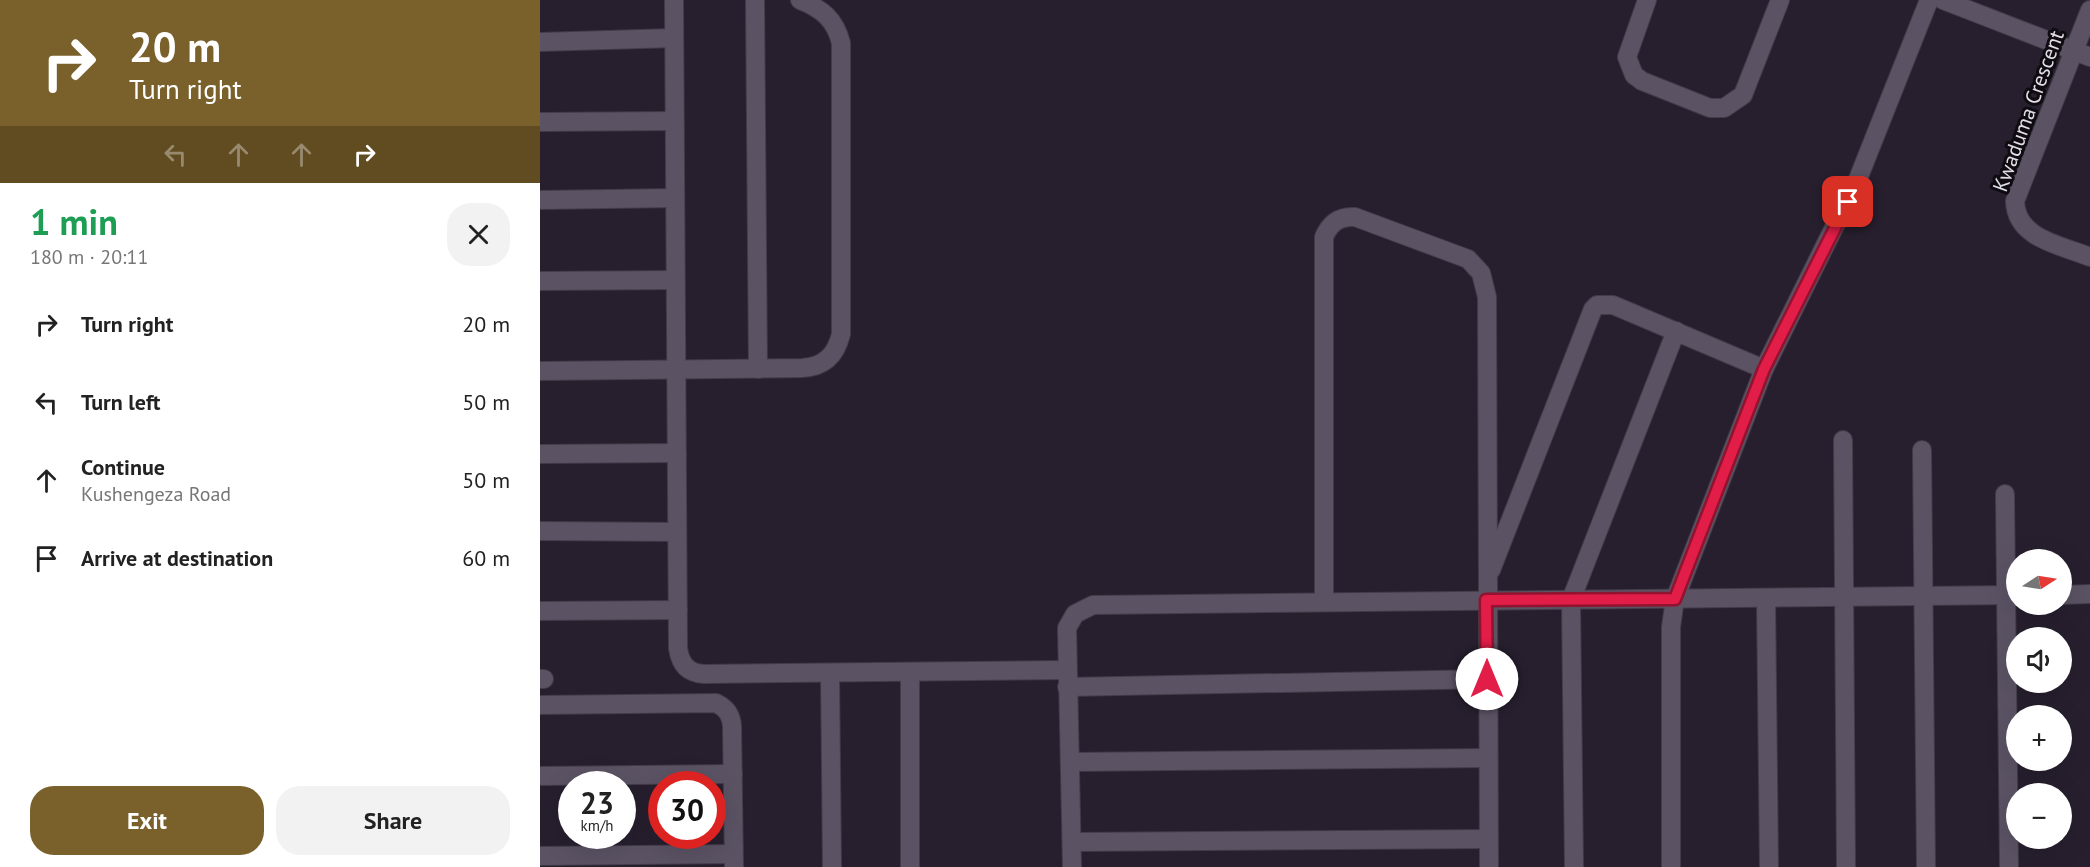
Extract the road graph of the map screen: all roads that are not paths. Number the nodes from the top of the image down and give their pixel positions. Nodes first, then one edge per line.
1 (674, 0) edge
2 (755, 0) edge
3 (800, 0) edge
4 (1647, 0) edge
5 (1780, 0) edge
6 (1929, 0) edge
7 (1942, 0) edge
8 (2090, 9) edge
9 (674, 38) junction
10 (540, 42) edge
11 (2082, 54) edge
12 (674, 121) junction
13 (540, 122) edge
14 (675, 198) junction
15 (540, 200) edge
16 (2090, 257) edge
17 (675, 280) junction
18 (540, 281) edge
19 (1676, 332) junction
20 (676, 369) junction
21 (758, 369) junction
22 (1764, 369) junction
23 (540, 371) edge
24 (1843, 440) dead end
25 (1922, 450) dead end
26 (540, 453) edge
27 (677, 453) junction
28 (2005, 494) dead end
29 (540, 531) edge
30 (677, 532) junction
31 (2008, 549) edge
32 (1488, 579) junction
33 (2090, 594) edge
34 (2072, 595) edge
35 (2006, 596) edge
36 (1844, 597) junction
37 (1923, 597) junction
38 (1766, 598) junction
39 (1675, 599) junction
40 (1486, 600) junction
41 (1571, 600) junction
42 (1324, 602) junction
43 (678, 610) junction
44 (540, 611) edge
45 (2011, 615) edge
46 (830, 673) junction
47 (909, 673) junction
48 (1066, 678) junction
49 (1487, 679) junction
50 (540, 705) edge
51 (1488, 758) junction
52 (1070, 762) junction
53 (733, 774) junction
54 (540, 776) edge
55 (1488, 839) junction
56 (1072, 842) junction
57 (540, 856) edge
58 (734, 860) edge
59 (832, 867) edge
60 (910, 867) edge
61 (1072, 867) edge
62 (1489, 867) edge
63 (1574, 867) edge
64 (1671, 867) edge
65 (1769, 867) edge
66 (1846, 867) edge
67 (1926, 867) edge
68 (2009, 867) edge

1 - 9 street
2 - 21 street
3 - 21 street
4 - 5 street
6 - 22 street
7 - 11 street
8 - 11 street, Kwaduma Crescent
9 - 10 street
9 - 12 street
11 - 16 street, Kwaduma Crescent
12 - 13 street
12 - 14 street
14 - 15 street
14 - 17 street
17 - 18 street
17 - 20 street
19 - 22 street
19 - 32 street
19 - 41 street
20 - 21 street
20 - 23 street
20 - 27 street
22 - 39 street
24 - 36 street
25 - 37 street
26 - 27 street
27 - 30 street
28 - 31 street
29 - 30 street
30 - 43 street
32 - 40 street
32 - 42 street
33 - 34 street
35 - 37 street
36 - 37 street
36 - 38 street
36 - 66 street
37 - 67 street
38 - 39 street
38 - 65 street
39 - 41 street
39 - 64 street
40 - 41 street
40 - 42 street
40 - 49 street
41 - 63 street
42 - 48 street
43 - 44 street
43 - 46 street
45 - 68 street
46 - 47 street
46 - 59 street
47 - 48 street
47 - 60 street
48 - 49 street
48 - 52 street
49 - 51 street
50 - 53 street
51 - 52 street
51 - 55 street
52 - 56 street
53 - 54 street
53 - 58 street
55 - 56 street
55 - 62 street
56 - 61 street
57 - 58 street

